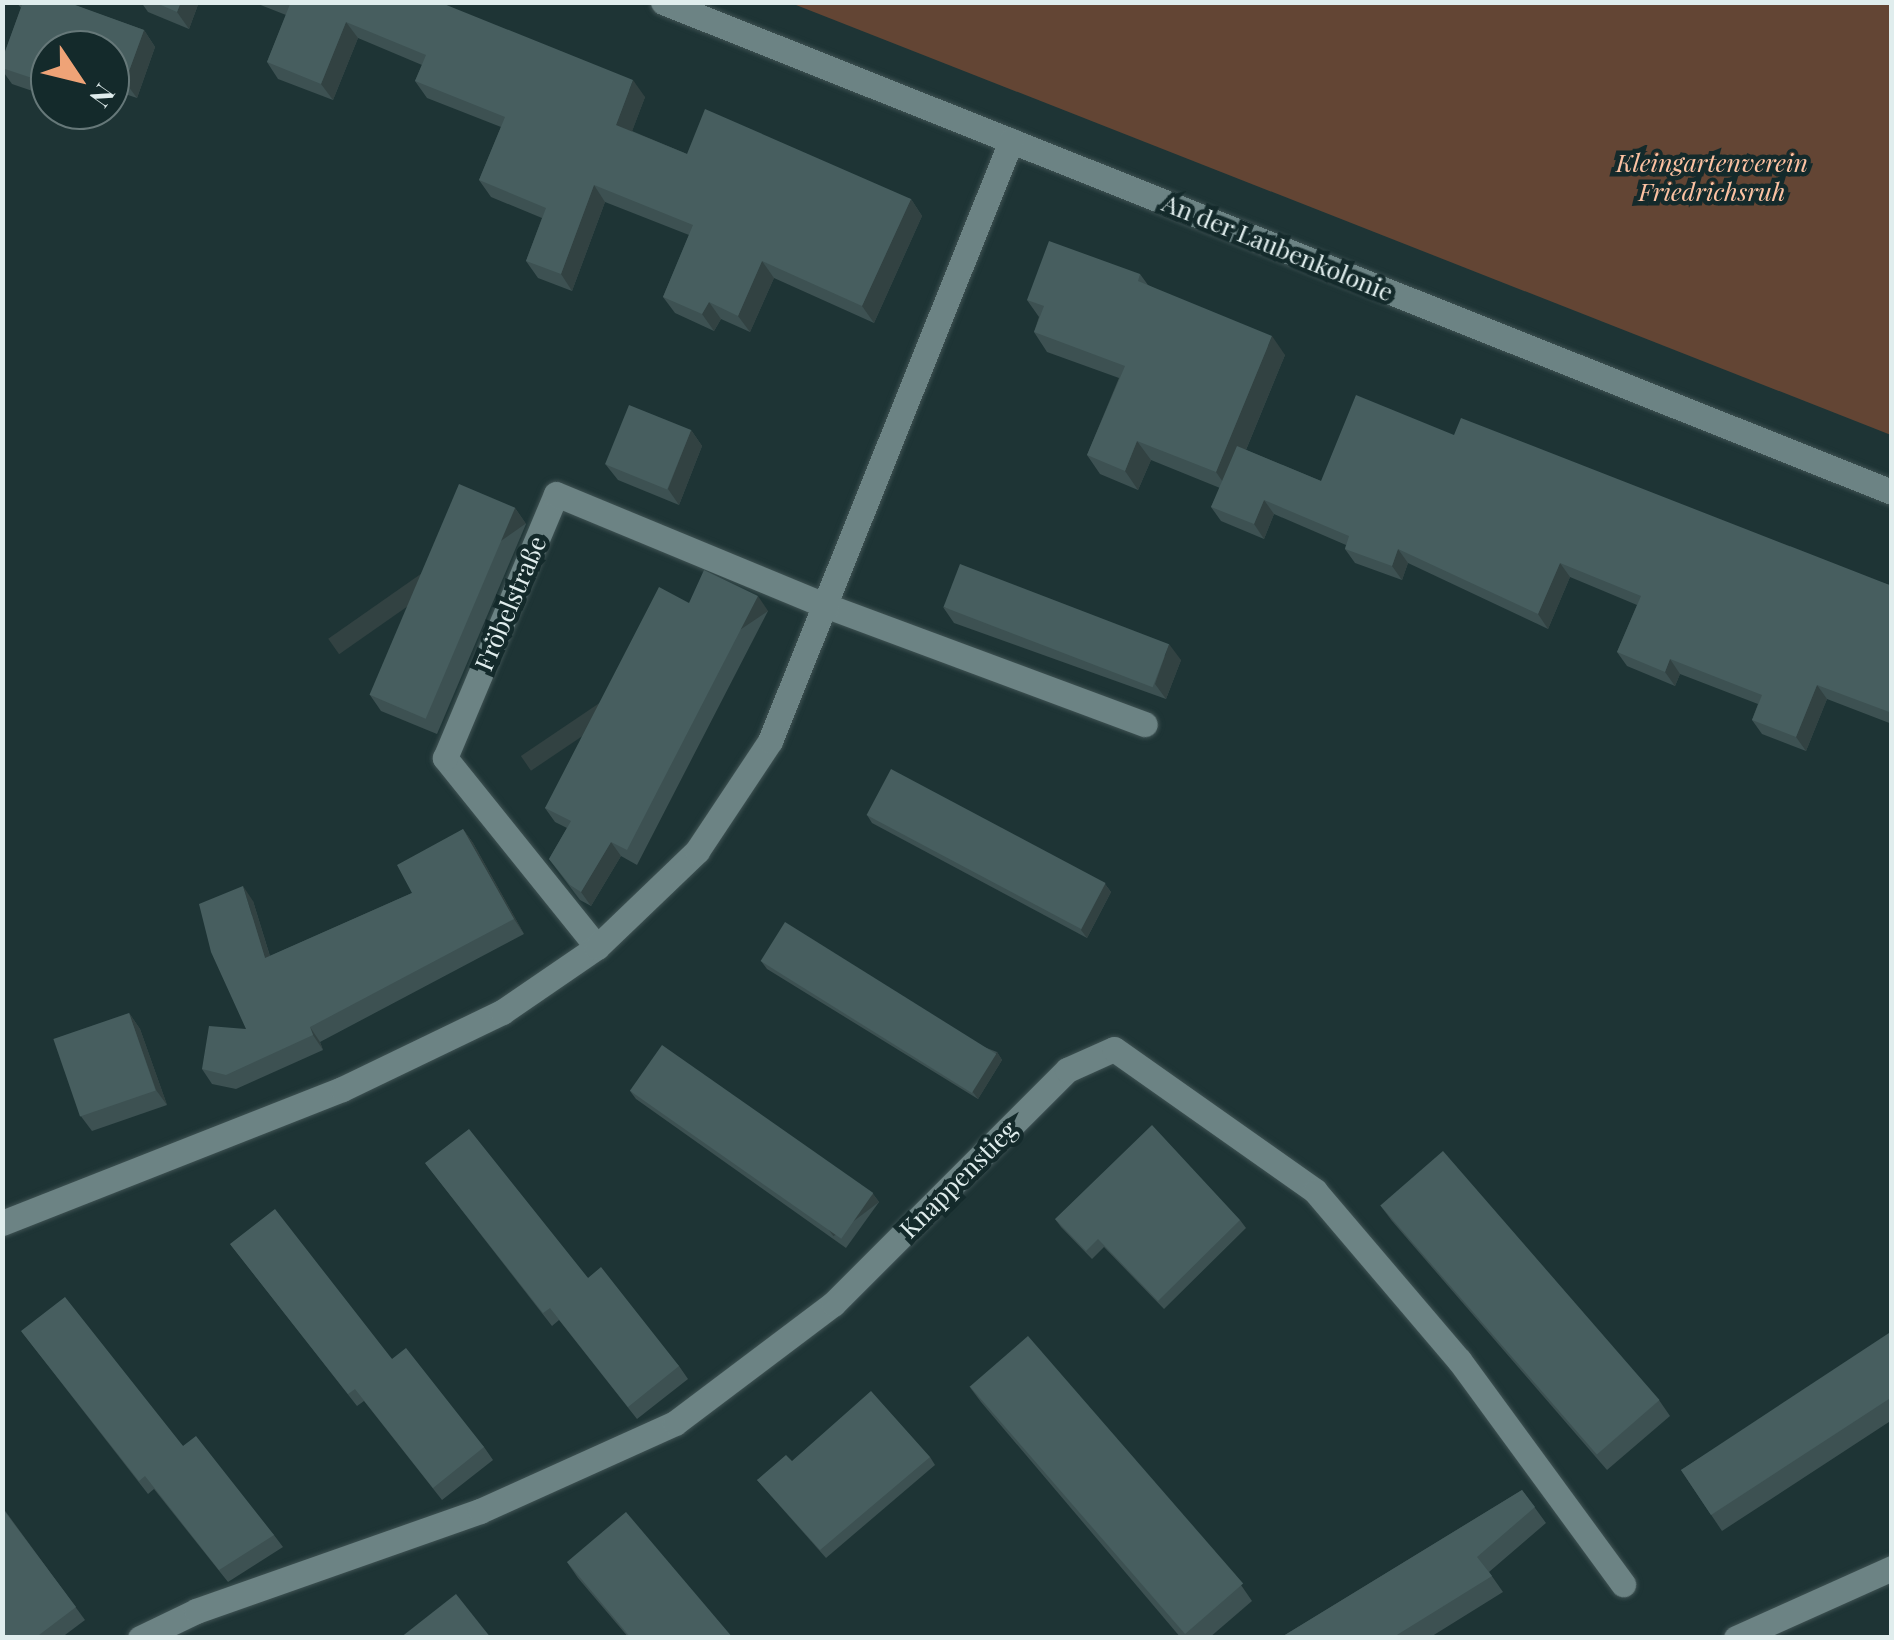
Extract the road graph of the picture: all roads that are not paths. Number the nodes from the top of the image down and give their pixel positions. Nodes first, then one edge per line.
1 (663, 2) edge
2 (1011, 140) junction
3 (1892, 492) edge
4 (827, 606) junction
5 (1145, 724) dead end
6 (596, 947) junction
7 (2, 1223) edge
8 (1892, 1568) edge
9 (1623, 1584) dead end
10 (1766, 1631) edge
11 (140, 1638) edge
12 (1736, 1638) edge

1 - 2 street, An der Laubenkolonie
2 - 3 street, An der Laubenkolonie
2 - 4 street
4 - 5 street
4 - 6 street
4 - 6 street, Fröbelstraße
6 - 7 street
8 - 10 street
9 - 11 street, Knappenstieg
10 - 12 street

